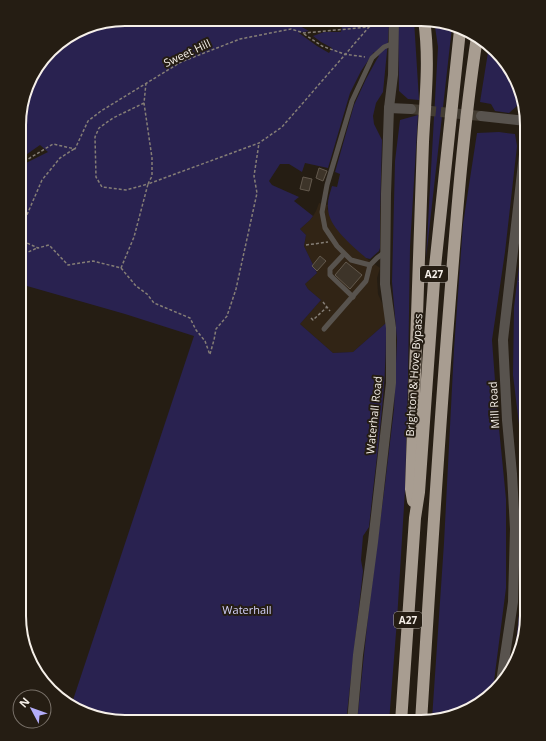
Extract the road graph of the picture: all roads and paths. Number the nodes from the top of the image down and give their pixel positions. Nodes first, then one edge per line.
1 (394, 26) edge
2 (425, 26) edge
3 (369, 27) joint
4 (304, 33) junction
5 (460, 34) edge
6 (476, 43) edge
7 (394, 44) junction
8 (344, 54) junction
9 (372, 58) junction
10 (146, 83) junction
11 (144, 103) junction
12 (390, 108) junction
13 (411, 110) tunnel mouth
14 (481, 116) tunnel mouth
15 (520, 120) edge
16 (259, 143) junction
17 (75, 149) junction
18 (26, 160) edge
19 (148, 184) junction
20 (520, 190) edge
21 (26, 215) edge
22 (332, 238) junction
23 (26, 242) edge
24 (306, 245) dead end
25 (38, 248) junction
26 (386, 252) junction
27 (26, 253) edge
28 (344, 254) junction
29 (370, 265) junction
30 (121, 268) junction
31 (516, 279) dead end
32 (520, 282) edge
33 (353, 297) junction
34 (323, 302) dead end
35 (327, 307) junction
36 (335, 317) junction
37 (311, 318) dead end
38 (324, 329) dead end
39 (415, 518) junction
40 (503, 672) edge
41 (353, 715) edge
42 (401, 715) edge
43 (421, 715) edge

1 - 7 street, Waterhall Road
2 - 39 highway
3 - 4 path, Sweet Hill
3 - 8 path
4 - 8 path
4 - 10 path, Sweet Hill
5 - 39 highway, Brighton & Hove Bypass / A27
6 - 43 highway, A27
7 - 9 lane
7 - 12 street, Waterhall Road
8 - 9 path
8 - 16 path
9 - 22 lane
10 - 11 path
10 - 17 path, Sweet Hill
11 - 19 path
11 - 19 path
12 - 13 street
12 - 26 street, Waterhall Road
14 - 15 street
16 - 19 path
16 - 30 path
17 - 18 path
17 - 21 path
19 - 30 path
20 - 40 street, Mill Road
22 - 24 path
22 - 28 lane
23 - 25 path
25 - 27 path
25 - 30 path
26 - 29 lane
26 - 41 street, Waterhall Road
28 - 29 lane
28 - 33 lane
29 - 33 lane
31 - 32 path
33 - 36 lane
34 - 35 path
35 - 36 path
35 - 37 path
36 - 38 lane
39 - 42 highway, Brighton & Hove Bypass / A27

